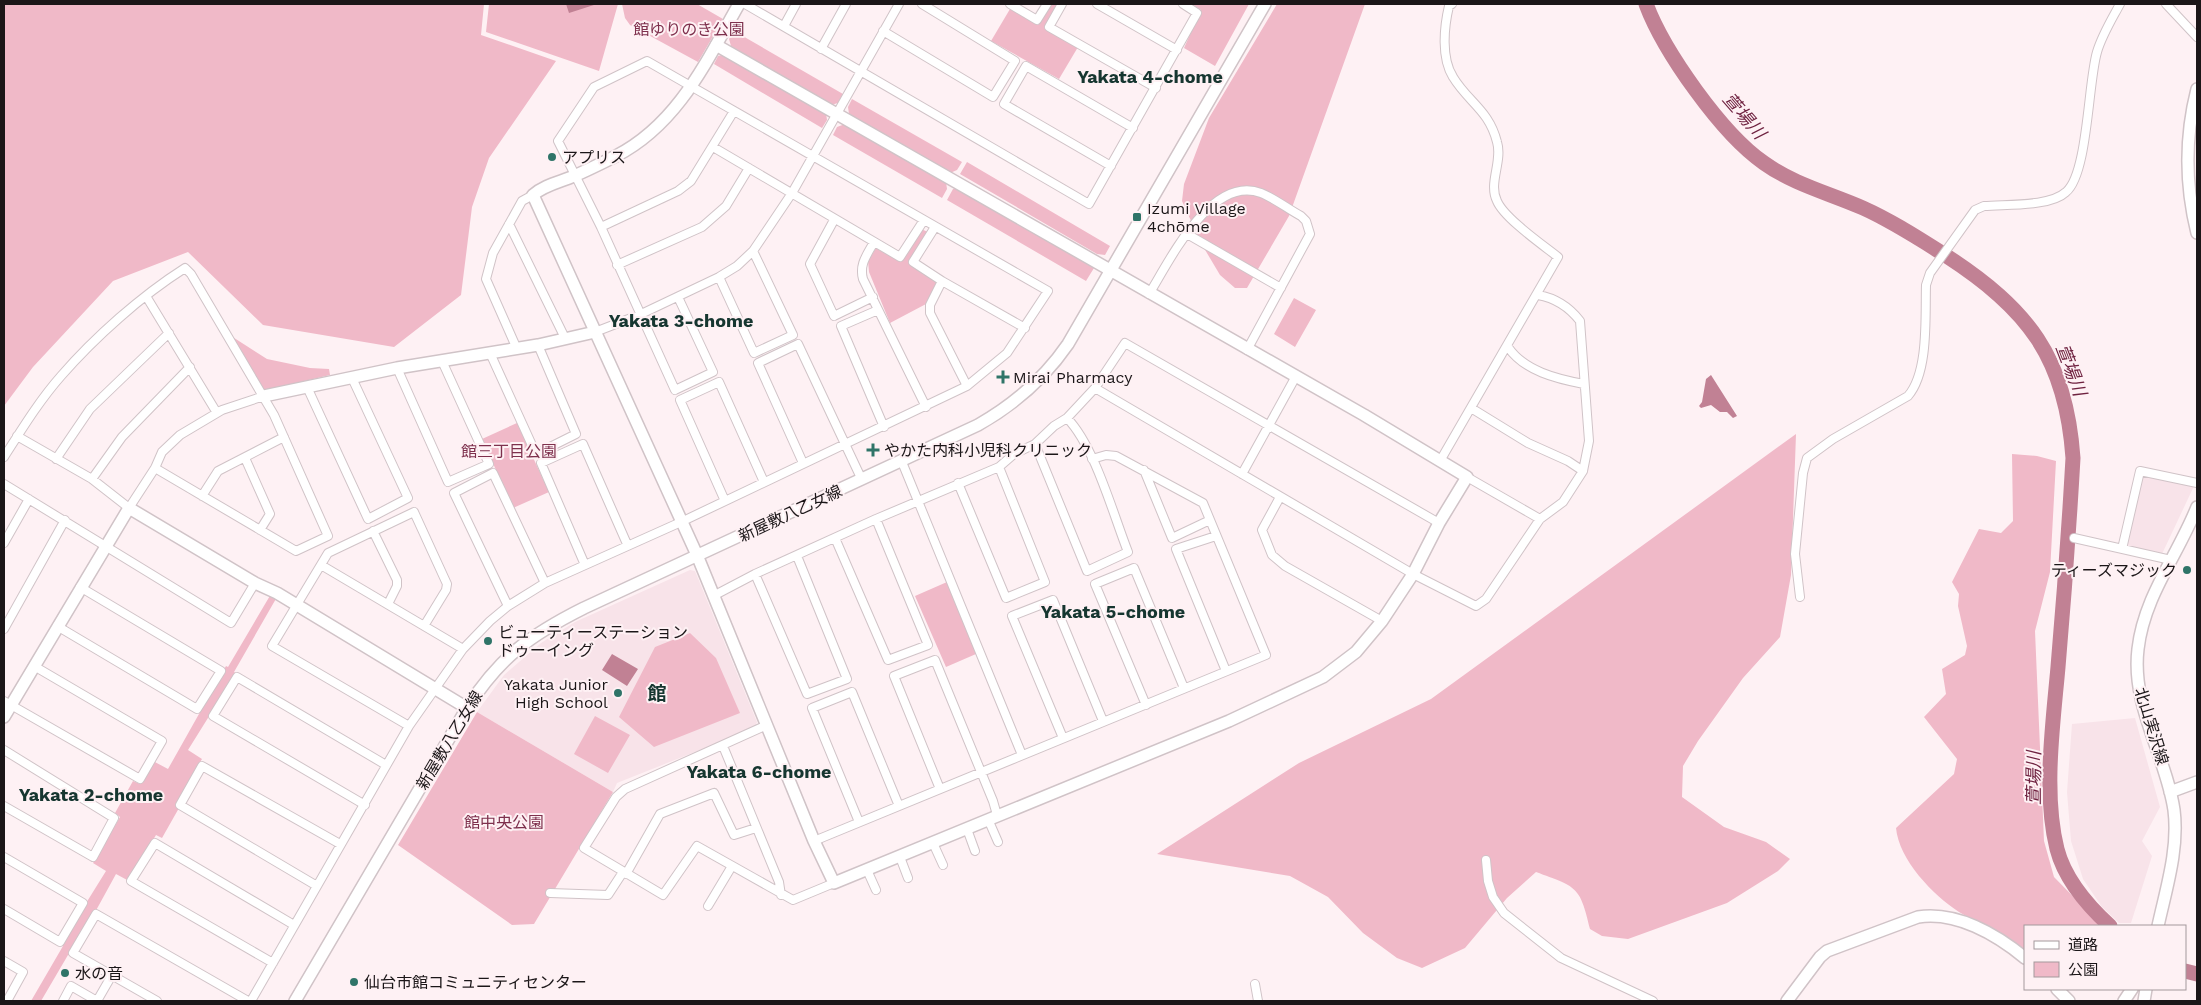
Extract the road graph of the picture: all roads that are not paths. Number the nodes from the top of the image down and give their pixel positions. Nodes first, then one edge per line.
1 (739, 4) edge
2 (745, 4) edge
3 (796, 4) edge
4 (846, 4) edge
5 (899, 4) edge
6 (922, 4) edge
7 (1010, 4) edge
8 (1047, 4) edge
9 (1062, 4) edge
10 (1097, 4) edge
11 (1183, 4) edge
12 (1265, 4) edge
13 (1452, 4) edge
14 (2120, 4) edge
15 (2166, 4) edge
16 (784, 26) junction
17 (883, 31) junction
18 (2197, 37) edge
19 (716, 45) junction
20 (821, 49) junction
21 (1178, 50) junction
22 (861, 71) junction
23 (693, 86) junction
24 (1156, 88) junction
25 (2197, 89) edge
26 (734, 111) junction
27 (837, 116) junction
28 (1133, 128) junction
29 (713, 147) junction
30 (813, 156) junction
31 (1111, 166) junction
32 (749, 168) junction
33 (575, 176) junction
34 (792, 193) junction
35 (533, 195) junction
36 (834, 220) junction
37 (924, 220) junction
38 (509, 224) junction
39 (601, 227) junction
40 (935, 227) junction
41 (2197, 233) edge
42 (1187, 234) junction
43 (874, 242) junction
44 (754, 251) junction
45 (617, 265) junction
46 (1111, 272) junction
47 (719, 276) junction
48 (942, 281) junction
49 (1281, 288) junction
50 (1149, 294) junction
51 (1538, 295) junction
52 (146, 296) junction
53 (678, 297) junction
54 (873, 297) junction
55 (878, 310) junction
56 (639, 315) junction
57 (1025, 328) junction
58 (595, 332) junction
59 (169, 334) junction
60 (565, 338) junction
61 (538, 345) junction
62 (1508, 347) junction
63 (517, 349) junction
64 (1247, 350) junction
65 (490, 353) junction
66 (442, 361) junction
67 (190, 367) junction
68 (397, 368) junction
69 (352, 378) junction
70 (1295, 378) junction
71 (1584, 384) junction
72 (967, 386) junction
73 (307, 387) junction
74 (1096, 388) junction
75 (264, 396) junction
76 (926, 407) junction
77 (1471, 408) junction
78 (217, 413) junction
79 (1068, 418) junction
80 (884, 427) junction
81 (1270, 428) junction
82 (17, 436) junction
83 (284, 437) junction
84 (846, 444) junction
85 (1035, 444) junction
86 (4, 457) edge
87 (245, 458) junction
88 (56, 459) junction
89 (1092, 459) junction
90 (1440, 461) junction
91 (902, 462) junction
92 (803, 463) junction
93 (999, 467) junction
94 (155, 468) junction
95 (1144, 470) junction
96 (1583, 471) junction
97 (1242, 474) junction
98 (1468, 477) junction
99 (92, 479) junction
100 (862, 480) junction
101 (764, 482) junction
102 (958, 483) junction
103 (2197, 483) edge
104 (4, 484) edge
105 (202, 496) junction
106 (1280, 497) junction
107 (29, 499) junction
108 (725, 501) junction
109 (918, 502) junction
110 (2197, 507) edge
111 (128, 508) junction
112 (876, 519) junction
113 (65, 520) junction
114 (1210, 520) junction
115 (1540, 520) junction
116 (681, 522) junction
117 (1439, 523) junction
118 (260, 530) junction
119 (372, 531) junction
120 (1216, 536) junction
121 (835, 538) junction
122 (2074, 538) dead end
123 (4, 542) edge
124 (627, 544) junction
125 (104, 547) junction
126 (2122, 549) junction
127 (697, 555) junction
128 (797, 556) junction
129 (2171, 560) junction
130 (585, 564) junction
131 (321, 565) junction
132 (755, 574) junction
133 (1413, 574) junction
134 (255, 583) junction
135 (544, 583) junction
136 (80, 587) junction
137 (715, 595) junction
138 (1800, 597) dead end
139 (388, 604) junction
140 (297, 606) junction
141 (508, 606) junction
142 (1382, 621) junction
143 (56, 626) junction
144 (424, 626) junction
145 (4, 629) edge
146 (463, 649) junction
147 (34, 666) junction
148 (1226, 671) junction
149 (1184, 688) junction
150 (435, 689) junction
151 (7, 703) edge
152 (1146, 705) junction
153 (467, 708) junction
154 (4, 716) edge
155 (1103, 721) junction
156 (767, 725) junction
157 (410, 726) junction
158 (1063, 738) junction
159 (723, 746) junction
160 (4, 750) edge
161 (1022, 755) junction
162 (386, 766) junction
163 (981, 772) junction
164 (2197, 782) edge
165 (940, 789) junction
166 (2170, 792) junction
167 (364, 805) junction
168 (4, 806) edge
169 (899, 806) junction
170 (992, 817) junction
171 (859, 822) junction
172 (756, 828) junction
173 (966, 829) junction
174 (814, 841) junction
175 (998, 842) dead end
176 (933, 843) junction
177 (340, 844) junction
178 (976, 851) dead end
179 (4, 857) edge
180 (900, 857) junction
181 (1486, 860) dead end
182 (943, 865) dead end
183 (732, 866) junction
184 (867, 870) junction
185 (624, 873) junction
186 (908, 878) dead end
187 (834, 883) junction
188 (317, 886) junction
189 (876, 890) dead end
190 (550, 893) dead end
191 (781, 894) junction
192 (708, 906) dead end
193 (4, 909) edge
194 (294, 925) junction
195 (2158, 925) edge
196 (2024, 957) edge
197 (4, 961) edge
198 (273, 963) junction
199 (112, 975) junction
200 (1255, 984) dead end
201 (2058, 990) edge
202 (2131, 990) edge
203 (7, 1001) edge
204 (63, 1001) edge
205 (97, 1001) edge
206 (157, 1001) edge
207 (249, 1001) edge
208 (294, 1001) edge
209 (1258, 1001) edge
210 (1653, 1001) edge
211 (1787, 1001) edge
212 (2068, 1001) edge
213 (2124, 1001) edge

1 - 19 street
2 - 16 street
3 - 16 street
4 - 20 street
5 - 17 street
6 - 17 street
7 - 8 street
9 - 24 street
10 - 21 street
11 - 21 street
12 - 46 street, 新屋敷八乙女線
13 - 51 street
14 - 138 street
15 - 18 street
16 - 20 street
17 - 22 street
19 - 23 street
19 - 27 street
20 - 22 street
21 - 24 street
22 - 27 street
22 - 31 street
23 - 26 street
23 - 33 street
23 - 33 street
24 - 28 street
25 - 41 street
26 - 29 street
26 - 30 street
27 - 30 street
27 - 46 street
28 - 31 street
28 - 31 street
29 - 32 street
29 - 39 street
30 - 34 street
30 - 37 street
32 - 34 street
32 - 45 street
33 - 35 street
33 - 39 street
34 - 36 street
34 - 44 street
35 - 38 street
35 - 58 street
36 - 43 street
36 - 54 street
37 - 40 street
37 - 43 street
38 - 60 street
38 - 63 street
39 - 45 street
40 - 48 street
40 - 57 street
42 - 49 street
42 - 49 street
42 - 50 street
43 - 54 street
44 - 47 street
44 - 47 street
45 - 56 street
46 - 50 street
46 - 91 street, 新屋敷八乙女線
47 - 53 street
48 - 57 street
48 - 72 street
49 - 64 street
50 - 64 street
51 - 62 street
51 - 71 street
52 - 59 street
52 - 75 street
52 - 82 street
53 - 56 street
53 - 56 street
54 - 55 street
55 - 76 street
55 - 80 street
56 - 58 street
57 - 72 street
58 - 60 street
58 - 116 street
59 - 67 street
59 - 88 street
60 - 61 street
61 - 63 street
61 - 65 street
62 - 71 street
62 - 77 street
63 - 65 street
64 - 70 street
65 - 66 street
66 - 68 street
66 - 68 street
67 - 78 street
67 - 99 street
68 - 69 street
69 - 73 street
69 - 73 street
70 - 81 street
70 - 90 street
71 - 96 street
72 - 76 street
73 - 75 street
74 - 79 street
74 - 81 street
74 - 97 street
75 - 78 street
75 - 83 street
76 - 80 street
77 - 90 street
77 - 96 street
78 - 94 street
79 - 85 street
79 - 89 street
80 - 84 street
81 - 97 street
81 - 117 street
82 - 86 street
82 - 88 street
83 - 87 street
83 - 118 street
84 - 92 street
84 - 92 street
84 - 100 street
85 - 89 street
85 - 93 street
87 - 105 street
87 - 118 street
88 - 99 street
89 - 95 street
90 - 98 street
91 - 100 street, 新屋敷八乙女線
91 - 109 street
92 - 101 street
93 - 102 street
93 - 102 street
94 - 105 street
94 - 111 street
95 - 114 street
95 - 114 street
96 - 115 street
97 - 106 street
98 - 115 street
98 - 117 street
99 - 111 street
100 - 127 street, 新屋敷八乙女線
101 - 108 street
101 - 108 street
102 - 109 street
103 - 126 street
104 - 107 street
105 - 118 street
106 - 133 street
106 - 142 street
107 - 113 street
107 - 123 street
108 - 116 street
109 - 112 street
109 - 161 street
110 - 129 street, 北山実沢線
111 - 125 street
111 - 134 street
112 - 121 street
112 - 121 street
113 - 125 street
113 - 145 street
114 - 120 street
115 - 133 street
116 - 124 street
116 - 127 street
117 - 133 street
119 - 131 street
119 - 139 street
119 - 144 street
120 - 148 street
120 - 148 street
121 - 128 street
122 - 126 street
124 - 130 street
124 - 130 street
125 - 134 street
125 - 136 street
126 - 129 street
127 - 137 street
127 - 153 street, 新屋敷八乙女線
128 - 132 street
128 - 132 street
129 - 166 street, 北山実沢線
130 - 135 street
131 - 139 street
131 - 140 street
132 - 137 street
133 - 142 street
134 - 140 street
135 - 141 street
135 - 141 street
136 - 143 street
136 - 143 street
137 - 156 street
139 - 144 street
140 - 150 street
140 - 157 street
141 - 146 street
142 - 170 street
143 - 147 street
144 - 146 street
146 - 150 street
147 - 151 street
147 - 151 street
148 - 149 street
149 - 152 street
149 - 152 street
150 - 153 street
150 - 157 street
151 - 154 street
152 - 155 street
153 - 208 street, 新屋敷八乙女線
155 - 158 street
155 - 158 street
156 - 159 street
156 - 174 street
157 - 162 street
158 - 161 street
159 - 172 street
159 - 185 street
160 - 168 street
161 - 163 street
162 - 167 street
162 - 167 street
163 - 165 street
163 - 165 street
163 - 170 street
164 - 166 street
165 - 169 street
166 - 195 street, 北山実沢線
167 - 177 street
169 - 171 street
169 - 171 street
170 - 173 street
170 - 175 street
171 - 174 street
172 - 185 street
172 - 191 street
173 - 176 street
173 - 178 street
174 - 187 street
176 - 180 street
176 - 182 street
177 - 188 street
177 - 188 street
179 - 193 street
180 - 184 street
180 - 186 street
181 - 210 street
183 - 185 street
183 - 191 street
183 - 192 street
184 - 187 street
184 - 189 street
185 - 190 street
187 - 191 street
188 - 194 street
194 - 198 street
194 - 198 street
196 - 211 street
197 - 203 street
198 - 207 street
199 - 205 street
199 - 206 street
199 - 207 street
200 - 209 street
201 - 212 street
202 - 213 street
204 - 205 street

